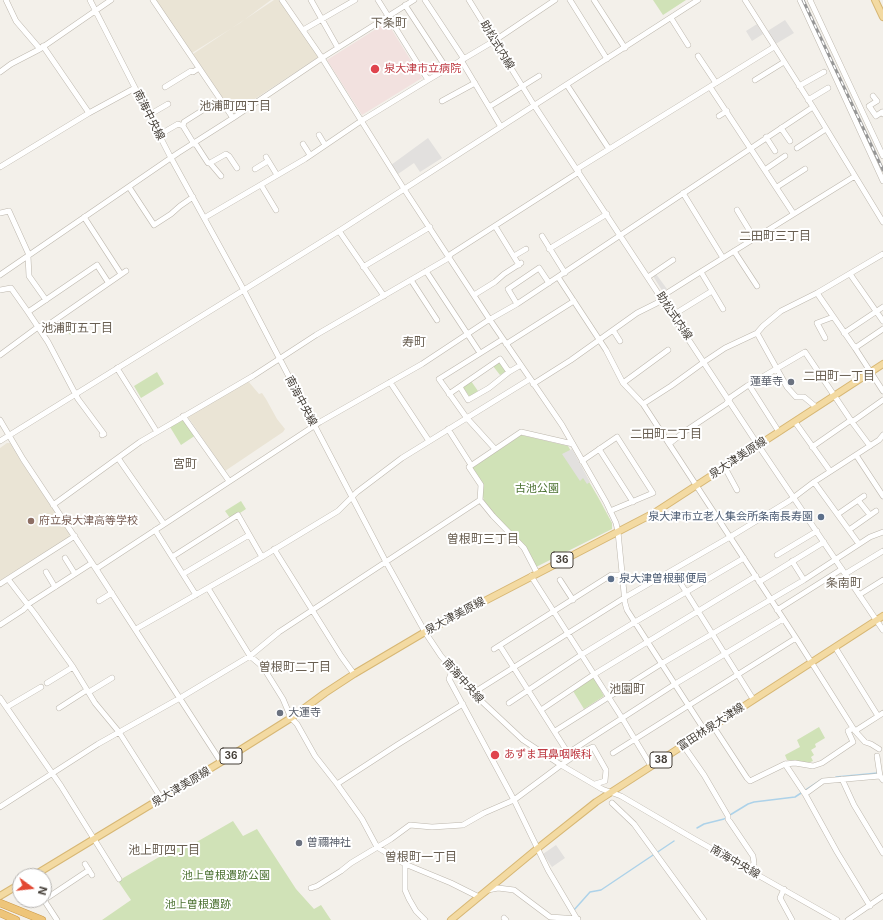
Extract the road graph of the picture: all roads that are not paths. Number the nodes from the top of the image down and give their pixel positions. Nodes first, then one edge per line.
1 (6, 0) edge
2 (90, 0) edge
3 (111, 0) edge
4 (152, 0) edge
5 (282, 0) edge
6 (311, 0) edge
7 (355, 0) edge
8 (378, 0) edge
9 (414, 0) edge
10 (425, 0) edge
11 (469, 0) edge
12 (555, 0) edge
13 (570, 0) edge
14 (594, 0) edge
15 (698, 0) edge
16 (745, 0) edge
17 (800, 0) edge
18 (810, 0) edge
19 (875, 0) edge
20 (405, 5) junction
21 (95, 11) junction
22 (388, 16) junction
23 (883, 17) edge
24 (671, 18) junction
25 (322, 19) junction
26 (303, 30) junction
27 (494, 41) junction
28 (688, 45) dead end
29 (774, 47) junction
30 (42, 48) junction
31 (338, 48) junction
32 (625, 48) junction
33 (698, 56) dead end
34 (322, 58) junction
35 (463, 59) junction
36 (607, 59) junction
37 (784, 62) junction
38 (199, 68) junction
39 (447, 69) junction
40 (0, 72) edge
41 (824, 72) dead end
42 (539, 76) dead end
43 (428, 80) junction
44 (755, 80) dead end
45 (475, 82) junction
46 (716, 83) junction
47 (567, 85) junction
48 (523, 86) junction
49 (799, 86) junction
50 (165, 87) dead end
51 (710, 87) junction
52 (135, 88) junction
53 (828, 88) dead end
54 (873, 96) dead end
55 (808, 100) junction
56 (442, 101) dead end
57 (168, 104) dead end
58 (536, 105) junction
59 (489, 107) junction
60 (813, 107) junction
61 (203, 110) dead end
62 (728, 111) junction
63 (89, 113) junction
64 (883, 114) edge
65 (149, 115) junction
66 (720, 116) dead end
67 (233, 118) junction
68 (361, 121) junction
69 (183, 126) junction
70 (501, 128) junction
71 (781, 128) junction
72 (826, 129) junction
73 (159, 135) junction
74 (319, 135) dead end
75 (766, 137) junction
76 (790, 141) dead end
77 (194, 143) junction
78 (303, 144) dead end
79 (326, 145) junction
80 (751, 148) junction
81 (797, 148) dead end
82 (609, 149) junction
83 (775, 151) dead end
84 (310, 155) junction
85 (785, 156) dead end
86 (883, 156) edge
87 (171, 158) junction
88 (874, 161) junction
89 (210, 163) junction
90 (0, 168) edge
91 (237, 168) dead end
92 (255, 169) dead end
93 (766, 169) junction
94 (805, 169) dead end
95 (578, 170) junction
96 (277, 175) junction
97 (221, 176) dead end
98 (855, 176) junction
99 (883, 181) edge
100 (261, 185) junction
101 (129, 187) junction
102 (777, 187) junction
103 (404, 189) junction
104 (683, 193) junction
105 (193, 197) junction
106 (276, 210) dead end
107 (737, 210) dead end
108 (0, 213) edge
109 (793, 213) junction
110 (607, 214) junction
111 (84, 217) junction
112 (204, 218) junction
113 (883, 222) edge
114 (495, 226) junction
115 (430, 227) junction
116 (339, 231) junction
117 (621, 235) junction
118 (542, 236) dead end
119 (754, 238) junction
120 (526, 249) dead end
121 (549, 249) junction
122 (734, 251) junction
123 (883, 254) edge
124 (28, 255) junction
125 (514, 256) junction
126 (448, 257) junction
127 (723, 258) junction
128 (673, 260) dead end
129 (363, 267) junction
130 (426, 271) junction
131 (701, 272) junction
132 (565, 273) junction
133 (850, 274) junction
134 (0, 275) edge
135 (558, 277) junction
136 (648, 277) junction
137 (411, 280) junction
138 (108, 282) junction
139 (549, 283) junction
140 (757, 286) dead end
141 (243, 289) junction
142 (0, 290) edge
143 (712, 291) junction
144 (817, 293) junction
145 (474, 295) junction
146 (384, 296) junction
147 (662, 298) junction
148 (46, 300) junction
149 (574, 300) junction
150 (517, 304) junction
151 (883, 307) edge
152 (723, 309) dead end
153 (28, 312) junction
154 (876, 312) junction
155 (673, 315) junction
156 (833, 317) junction
157 (437, 320) dead end
158 (490, 320) junction
159 (883, 321) edge
160 (38, 327) junction
161 (883, 329) edge
162 (614, 330) junction
163 (756, 333) junction
164 (844, 333) junction
165 (468, 334) junction
166 (825, 338) dead end
167 (599, 340) junction
168 (505, 341) junction
169 (620, 341) dead end
170 (855, 348) junction
171 (668, 350) dead end
172 (480, 353) junction
173 (0, 355) edge
174 (279, 359) junction
175 (704, 362) junction
176 (883, 364) edge
177 (521, 365) junction
178 (117, 368) junction
179 (776, 368) junction
180 (509, 372) junction
181 (871, 373) junction
182 (530, 379) junction
183 (390, 382) junction
184 (624, 383) junction
185 (533, 384) junction
186 (749, 385) junction
187 (460, 387) junction
188 (883, 391) edge
189 (76, 394) junction
190 (449, 394) junction
191 (835, 395) junction
192 (729, 400) junction
193 (883, 400) edge
194 (643, 404) junction
195 (816, 407) junction
196 (184, 416) junction
197 (466, 417) junction
198 (0, 420) edge
199 (851, 421) junction
200 (795, 422) junction
201 (314, 426) junction
202 (448, 429) junction
203 (157, 432) junction
204 (779, 432) junction
205 (9, 435) junction
206 (102, 435) dead end
207 (883, 435) edge
208 (0, 441) edge
209 (429, 442) junction
210 (573, 444) junction
211 (669, 444) junction
212 (758, 445) junction
213 (812, 446) junction
214 (870, 446) junction
215 (495, 449) junction
216 (599, 449) junction
217 (856, 455) junction
218 (118, 458) junction
219 (582, 461) junction
220 (471, 465) junction
221 (724, 466) junction
222 (830, 471) junction
223 (229, 480) junction
224 (814, 482) junction
225 (697, 485) junction
226 (737, 490) dead end
227 (352, 496) junction
228 (864, 496) dead end
229 (883, 496) edge
230 (793, 497) junction
231 (480, 500) junction
232 (858, 500) junction
233 (633, 502) junction
234 (53, 505) junction
235 (610, 511) junction
236 (876, 511) dead end
237 (838, 514) junction
238 (870, 515) junction
239 (164, 524) junction
240 (155, 530) junction
241 (849, 530) junction
242 (618, 532) junction
243 (817, 532) junction
244 (883, 532) edge
245 (249, 535) junction
246 (74, 536) junction
247 (730, 537) junction
248 (824, 542) junction
249 (859, 544) junction
250 (274, 549) junction
251 (883, 551) edge
252 (777, 555) dead end
253 (172, 557) junction
254 (262, 557) junction
255 (65, 558) dead end
256 (744, 558) junction
257 (836, 559) junction
258 (792, 561) junction
259 (386, 562) junction
260 (92, 563) junction
261 (96, 568) junction
262 (673, 571) junction
263 (844, 571) junction
264 (46, 572) dead end
265 (537, 573) junction
266 (75, 574) junction
267 (183, 574) junction
268 (621, 575) junction
269 (530, 576) junction
270 (756, 576) junction
271 (8, 579) junction
272 (560, 580) dead end
273 (804, 580) junction
274 (883, 580) edge
275 (759, 582) junction
276 (0, 584) edge
277 (55, 587) junction
278 (208, 588) junction
279 (686, 592) junction
280 (112, 593) junction
281 (196, 595) junction
282 (859, 595) junction
283 (624, 598) junction
284 (572, 600) junction
285 (770, 600) junction
286 (99, 601) dead end
287 (28, 604) junction
288 (314, 610) junction
289 (777, 610) junction
290 (699, 611) junction
291 (553, 612) junction
292 (883, 616) edge
293 (783, 619) junction
294 (876, 620) junction
295 (635, 622) junction
296 (0, 625) edge
297 (136, 629) junction
298 (883, 630) edge
299 (425, 632) junction
300 (567, 633) junction
301 (712, 633) junction
302 (796, 638) junction
303 (648, 642) junction
304 (500, 646) junction
305 (835, 647) junction
306 (494, 649) dead end
307 (725, 654) junction
308 (581, 655) junction
309 (250, 656) junction
310 (810, 663) junction
311 (661, 664) junction
312 (73, 667) junction
313 (514, 668) junction
314 (453, 670) junction
315 (354, 674) junction
316 (593, 675) junction
317 (738, 675) junction
318 (112, 678) dead end
319 (47, 683) dead end
320 (675, 684) junction
321 (41, 687) dead end
322 (528, 689) junction
323 (88, 691) junction
324 (473, 693) junction
325 (608, 697) junction
326 (180, 698) junction
327 (754, 699) junction
328 (1, 700) edge
329 (509, 703) dead end
330 (463, 704) junction
331 (688, 705) junction
332 (7, 707) junction
333 (59, 708) dead end
334 (541, 710) junction
335 (881, 715) edge
336 (291, 718) junction
337 (622, 718) junction
338 (713, 726) junction
339 (854, 729) junction
340 (555, 731) junction
341 (706, 731) junction
342 (118, 732) junction
343 (588, 740) junction
344 (635, 740) junction
345 (682, 745) junction
346 (593, 747) junction
347 (879, 749) dead end
348 (613, 753) dead end
349 (877, 756) dead end
350 (222, 762) junction
351 (785, 764) junction
352 (561, 765) junction
353 (651, 766) junction
354 (52, 774) junction
355 (881, 774) edge
356 (842, 779) junction
357 (337, 784) junction
358 (595, 784) junction
359 (610, 793) junction
360 (804, 793) junction
361 (161, 798) junction
362 (514, 800) junction
363 (612, 803) dead end
364 (0, 807) edge
365 (93, 839) junction
366 (377, 847) junction
367 (538, 848) junction
368 (883, 853) edge
369 (85, 864) dead end
370 (405, 864) junction
371 (46, 868) edge
372 (750, 870) junction
373 (119, 879) dead end
374 (311, 888) dead end
375 (12, 889) edge
376 (784, 889) junction
377 (488, 890) junction
378 (52, 894) edge
379 (0, 896) edge
380 (479, 896) junction
381 (883, 896) edge
382 (0, 903) edge
383 (870, 906) junction
384 (49, 908) edge
385 (0, 913) edge
386 (578, 919) edge
387 (16, 920) edge
388 (42, 920) edge
389 (56, 920) edge
390 (425, 920) edge
391 (451, 920) edge
392 (704, 920) edge
393 (792, 920) edge
394 (838, 920) edge
395 (848, 920) edge

1 - 30 street
2 - 21 street, 南海中央線
3 - 21 street
4 - 38 street
5 - 26 street
6 - 25 street
7 - 25 street
8 - 22 street
9 - 20 street
10 - 35 street
11 - 27 street, 助松式内線
12 - 27 street
13 - 36 street
14 - 32 street
15 - 24 street
16 - 29 street
17 - 88 street
18 - 86 street
19 - 23 main road
20 - 22 street
20 - 39 street
21 - 30 street
21 - 52 street, 南海中央線
22 - 31 street
22 - 43 street
24 - 28 street
24 - 32 street
25 - 26 street
25 - 31 street
26 - 34 street
27 - 35 street
27 - 48 street, 助松式内線
29 - 37 street
29 - 46 street
30 - 40 street
30 - 63 street
31 - 34 street
32 - 36 street
33 - 46 street
34 - 67 street
34 - 68 street
35 - 39 street
35 - 45 street
36 - 47 street
37 - 44 street
37 - 49 street
38 - 50 street
38 - 67 street
39 - 43 street
41 - 49 street
42 - 48 street
43 - 68 street
45 - 56 street
45 - 59 street
46 - 51 street
47 - 58 street
47 - 82 street
48 - 58 street, 助松式内線
48 - 59 street
49 - 55 street
51 - 62 street
51 - 82 street
52 - 63 street
52 - 65 street, 南海中央線
53 - 55 street
54 - 64 street
55 - 60 street
57 - 65 street
58 - 70 street
58 - 95 street, 助松式内線
59 - 70 street
60 - 71 street
60 - 72 street
61 - 69 street
62 - 66 street
62 - 80 street
63 - 90 street
65 - 73 street, 南海中央線
67 - 77 street
68 - 79 street
68 - 103 street
69 - 73 street
69 - 77 street
70 - 103 street
71 - 75 street
71 - 76 street
72 - 81 street
72 - 98 street
73 - 87 street, 南海中央線
74 - 79 street
75 - 80 street
75 - 83 street
77 - 87 street
77 - 89 street
78 - 84 street
79 - 84 street
80 - 93 street
80 - 104 street
82 - 95 street
84 - 96 street
85 - 93 street
86 - 88 street
87 - 101 street
87 - 105 street, 南海中央線
88 - 99 street
89 - 91 street
89 - 97 street
92 - 96 street
93 - 102 street
94 - 102 street
95 - 110 street, 助松式内線
95 - 114 street
96 - 100 street
98 - 109 street
98 - 113 street
100 - 106 street
100 - 112 street
101 - 105 street
101 - 111 street
102 - 109 street
103 - 115 street
103 - 116 street
104 - 117 street
104 - 127 street
105 - 112 street, 南海中央線
107 - 119 street
108 - 124 street
109 - 119 street
110 - 117 street, 助松式内線
110 - 121 street
111 - 124 street
111 - 138 street
112 - 141 street, 南海中央線
114 - 125 street
114 - 126 street
115 - 126 street
115 - 129 street
116 - 129 street
116 - 141 street
117 - 132 street
117 - 136 street, 助松式内線
118 - 121 street
119 - 122 street
120 - 125 street
121 - 132 street
122 - 127 street
122 - 140 street
123 - 133 street
124 - 134 street
124 - 148 street
125 - 145 street
126 - 130 street
126 - 145 street
127 - 131 street
128 - 136 street
129 - 146 street
130 - 137 street
130 - 165 street
131 - 143 street
131 - 147 street
132 - 135 street
133 - 144 street
133 - 154 street
135 - 139 street
135 - 149 street
136 - 147 street, 助松式内線
137 - 146 street
137 - 157 street
138 - 148 street
138 - 160 street
139 - 150 street
139 - 150 street
141 - 174 street, 南海中央線
141 - 178 street
142 - 153 street
143 - 152 street
143 - 155 street
144 - 156 street
144 - 163 street
145 - 158 street
146 - 174 street
147 - 155 street, 助松式内線
147 - 162 street
148 - 153 street
149 - 167 street
149 - 168 street
150 - 158 street
151 - 154 street
153 - 160 street
154 - 159 street
154 - 164 street
155 - 175 street, 助松式内線
156 - 164 street
156 - 166 street
158 - 165 street
158 - 168 street
160 - 173 street
160 - 189 street
161 - 170 street
162 - 167 street
162 - 169 street
163 - 175 street
163 - 179 street
164 - 170 street
165 - 172 street
165 - 183 street
167 - 184 street
167 - 185 street
168 - 172 street
168 - 177 street
170 - 181 street
171 - 184 street
172 - 190 street
174 - 196 street
174 - 201 street, 南海中央線
175 - 192 street, 助松式内線
175 - 194 street
176 - 181 main road, 泉大津美原線 / 36
177 - 180 street
177 - 182 street
178 - 189 street
178 - 203 street
179 - 186 street
179 - 191 street
179 - 195 street
180 - 187 street
180 - 187 street
181 - 188 street
181 - 191 main road, 泉大津美原線 / 36
182 - 185 street
182 - 197 street
183 - 201 street
183 - 209 street
184 - 194 street
185 - 210 street
186 - 192 street
186 - 204 street
187 - 190 street
189 - 205 street
189 - 206 street
190 - 197 street
191 - 195 main road, 泉大津美原線 / 36
191 - 199 street
192 - 211 street
192 - 212 street, 助松式内線
193 - 199 street
194 - 211 street
195 - 200 main road, 泉大津美原線 / 36
196 - 203 street
196 - 223 street
197 - 202 street
197 - 215 street
198 - 205 street
199 - 213 street
199 - 214 street
200 - 204 main road, 泉大津美原線 / 36
200 - 213 street
201 - 223 street
201 - 227 street, 南海中央線
202 - 209 street
202 - 220 street
203 - 218 street
204 - 212 main road, 泉大津美原線 / 36
205 - 208 street
205 - 234 street
207 - 214 street
209 - 227 street
210 - 215 street
210 - 219 street
211 - 225 street
212 - 221 main road, 泉大津美原線 / 36
212 - 230 street, 助松式内線
213 - 222 street
214 - 217 street
215 - 220 street
216 - 219 street
216 - 233 street
216 - 233 street
217 - 222 street
217 - 229 street
218 - 234 street
218 - 239 street
219 - 235 street
220 - 231 street
221 - 225 main road, 泉大津美原線 / 36
221 - 226 street
222 - 224 street
223 - 239 street
224 - 230 street
224 - 237 street
225 - 242 main road, 泉大津美原線 / 36
225 - 247 street
227 - 250 street
227 - 259 street, 南海中央線
228 - 232 street
230 - 243 street, 助松式内線
230 - 247 street
231 - 259 street
231 - 265 street
232 - 237 street
232 - 238 street
233 - 235 street
234 - 246 street
235 - 242 street
236 - 238 street
237 - 241 street
238 - 241 street
239 - 240 street
240 - 253 street
240 - 261 street
241 - 249 street
242 - 265 main road, 泉大津美原線 / 36
242 - 268 street
243 - 248 street, 助松式内線
243 - 252 street
244 - 249 street
245 - 253 street
245 - 254 street
245 - 267 street
246 - 260 street
246 - 271 street
247 - 256 street
247 - 262 street
248 - 257 street, 助松式内線
248 - 258 street
249 - 257 street
250 - 254 street
250 - 288 street
251 - 263 street
253 - 267 street
254 - 278 street
255 - 266 street
256 - 270 street
256 - 279 street
257 - 263 street, 助松式内線
257 - 273 street
258 - 273 street
258 - 275 street
259 - 288 street
259 - 299 street, 南海中央線
260 - 261 street
260 - 266 street
261 - 280 street
262 - 279 street
262 - 283 street
263 - 282 street, 助松式内線
263 - 289 street
264 - 277 street
265 - 269 main road, 泉大津美原線 / 36
266 - 277 street
267 - 281 street
268 - 283 street
268 - 284 street
269 - 291 street
269 - 299 main road, 泉大津美原線 / 36
270 - 275 street
270 - 290 street
271 - 276 street
271 - 287 street
272 - 284 street
273 - 285 street
274 - 282 street
275 - 285 street
277 - 287 street
278 - 281 street
278 - 309 street
279 - 290 street
279 - 295 street
280 - 286 street
280 - 297 street
281 - 297 street
282 - 294 street, 助松式内線
283 - 295 street
283 - 300 street
284 - 291 street
285 - 289 street
285 - 301 street
287 - 296 street
287 - 312 street
288 - 309 street
288 - 315 street
289 - 293 street
290 - 301 street
290 - 303 street
291 - 300 street
291 - 304 street
292 - 294 main road, 富田林泉大津線 / 38
293 - 302 street
293 - 307 street
294 - 298 street, 助松式内線
294 - 305 main road, 富田林泉大津線 / 38
295 - 303 street
295 - 308 street
297 - 326 street
299 - 314 street, 南海中央線
299 - 315 main road, 泉大津美原線 / 36
300 - 308 street
300 - 313 street
301 - 307 street
301 - 311 street
302 - 310 street
302 - 317 street
303 - 311 street
303 - 316 street
304 - 306 street
304 - 313 street
305 - 310 main road, 富田林泉大津線 / 38
305 - 335 street
307 - 317 street
307 - 320 street
308 - 316 street
308 - 322 street
309 - 326 street
309 - 336 street
310 - 327 main road, 富田林泉大津線 / 38
310 - 339 street
311 - 320 street
311 - 325 street
312 - 319 street
312 - 323 street
313 - 322 street
313 - 324 street
314 - 324 street, 南海中央線
314 - 330 street
315 - 336 main road, 泉大津美原線 / 36
316 - 325 street
316 - 334 street
317 - 327 street
317 - 331 street
318 - 323 street
320 - 331 street
320 - 337 street
321 - 332 street
322 - 329 street
322 - 334 street
323 - 333 street
323 - 342 street
324 - 352 street, 南海中央線
325 - 337 street
325 - 340 street
326 - 342 street
326 - 350 street
327 - 338 main road, 富田林泉大津線 / 38
328 - 332 street
330 - 357 street
330 - 362 street
331 - 341 street
331 - 344 street
332 - 354 street
334 - 340 street
335 - 339 street
336 - 350 main road, 泉大津美原線 / 36
336 - 357 street
337 - 343 street
337 - 344 street
338 - 341 main road, 富田林泉大津線 / 38
338 - 351 street
339 - 347 street
339 - 351 street
340 - 343 street
341 - 345 main road, 富田林泉大津線 / 38
342 - 354 street
342 - 361 street
343 - 346 street
344 - 348 street
344 - 353 street
345 - 353 main road, 富田林泉大津線 / 38
345 - 372 street
346 - 352 street
346 - 358 street
349 - 355 street
350 - 361 main road, 泉大津美原線 / 36
351 - 360 street
352 - 358 street, 南海中央線
352 - 362 street
353 - 359 main road, 富田林泉大津線 / 38
354 - 364 street
354 - 365 street
355 - 356 street
356 - 360 street
356 - 368 street
357 - 366 street
358 - 359 street, 南海中央線
359 - 367 main road, 富田林泉大津線 / 38
359 - 372 street, 南海中央線
360 - 383 street
361 - 365 main road, 泉大津美原線 / 36
362 - 366 street
362 - 367 street
363 - 392 street
365 - 371 main road, 泉大津美原線 / 36
365 - 373 street
366 - 370 street
366 - 374 street
367 - 377 main road, 富田林泉大津線 / 38
367 - 386 street
369 - 378 street
370 - 380 street
370 - 390 street
372 - 376 street, 南海中央線
375 - 379 main road
376 - 393 street
376 - 394 street, 南海中央線
377 - 380 main road, 富田林泉大津線 / 38
377 - 386 street
380 - 391 main road, 富田林泉大津線 / 38
381 - 383 street
382 - 388 highway
383 - 395 street
384 - 389 street
385 - 387 highway

